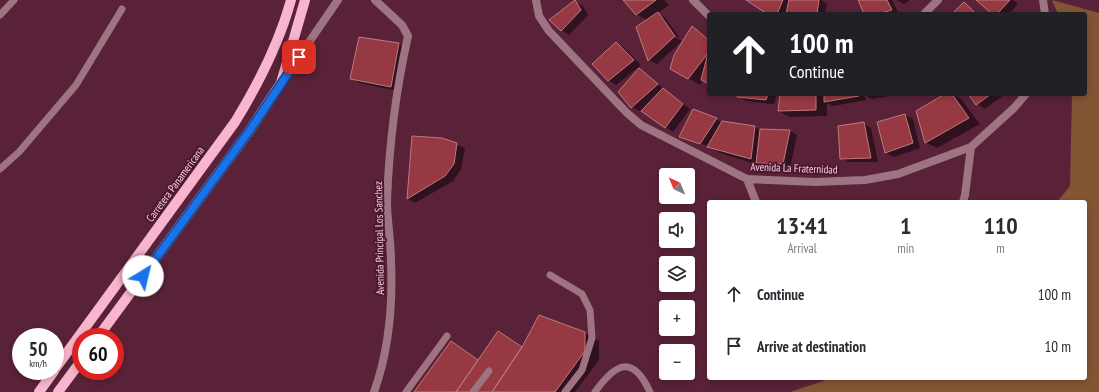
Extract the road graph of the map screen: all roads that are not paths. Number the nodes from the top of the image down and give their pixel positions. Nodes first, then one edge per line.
1 (14, 0) edge
2 (291, 0) edge
3 (305, 0) edge
4 (338, 0) edge
5 (375, 0) edge
6 (536, 0) edge
7 (693, 0) edge
8 (938, 0) edge
9 (1043, 0) edge
10 (122, 9) dead end
11 (926, 12) edge
12 (1045, 12) edge
13 (707, 14) edge
14 (0, 15) edge
15 (281, 83) junction
16 (1024, 96) edge
17 (971, 147) junction
18 (0, 169) edge
19 (747, 179) junction
20 (755, 200) edge
21 (963, 200) edge
22 (550, 275) dead end
23 (105, 328) edge
24 (447, 336) dead end
25 (64, 356) edge
26 (489, 371) dead end
27 (72, 373) edge
28 (47, 380) edge
29 (38, 392) edge
30 (58, 392) edge
31 (374, 392) edge
32 (406, 392) edge
33 (473, 392) edge
34 (565, 392) edge
35 (595, 392) edge
36 (650, 392) edge

1 - 14 lane
2 - 25 main road, Carretera Panamericana
3 - 15 main road
4 - 15 street
5 - 31 street, Avenida Principal Los Sanchez
6 - 19 street, Avenida La Fraternidad
7 - 13 street
8 - 11 street
9 - 12 street
10 - 18 lane
15 - 23 main road
16 - 17 street, Avenida La Fraternidad
17 - 19 street, Avenida La Fraternidad
17 - 21 street
19 - 20 street
22 - 34 lane
24 - 32 lane
26 - 33 lane
27 - 30 main road
28 - 29 main road, Carretera Panamericana
35 - 36 lane

